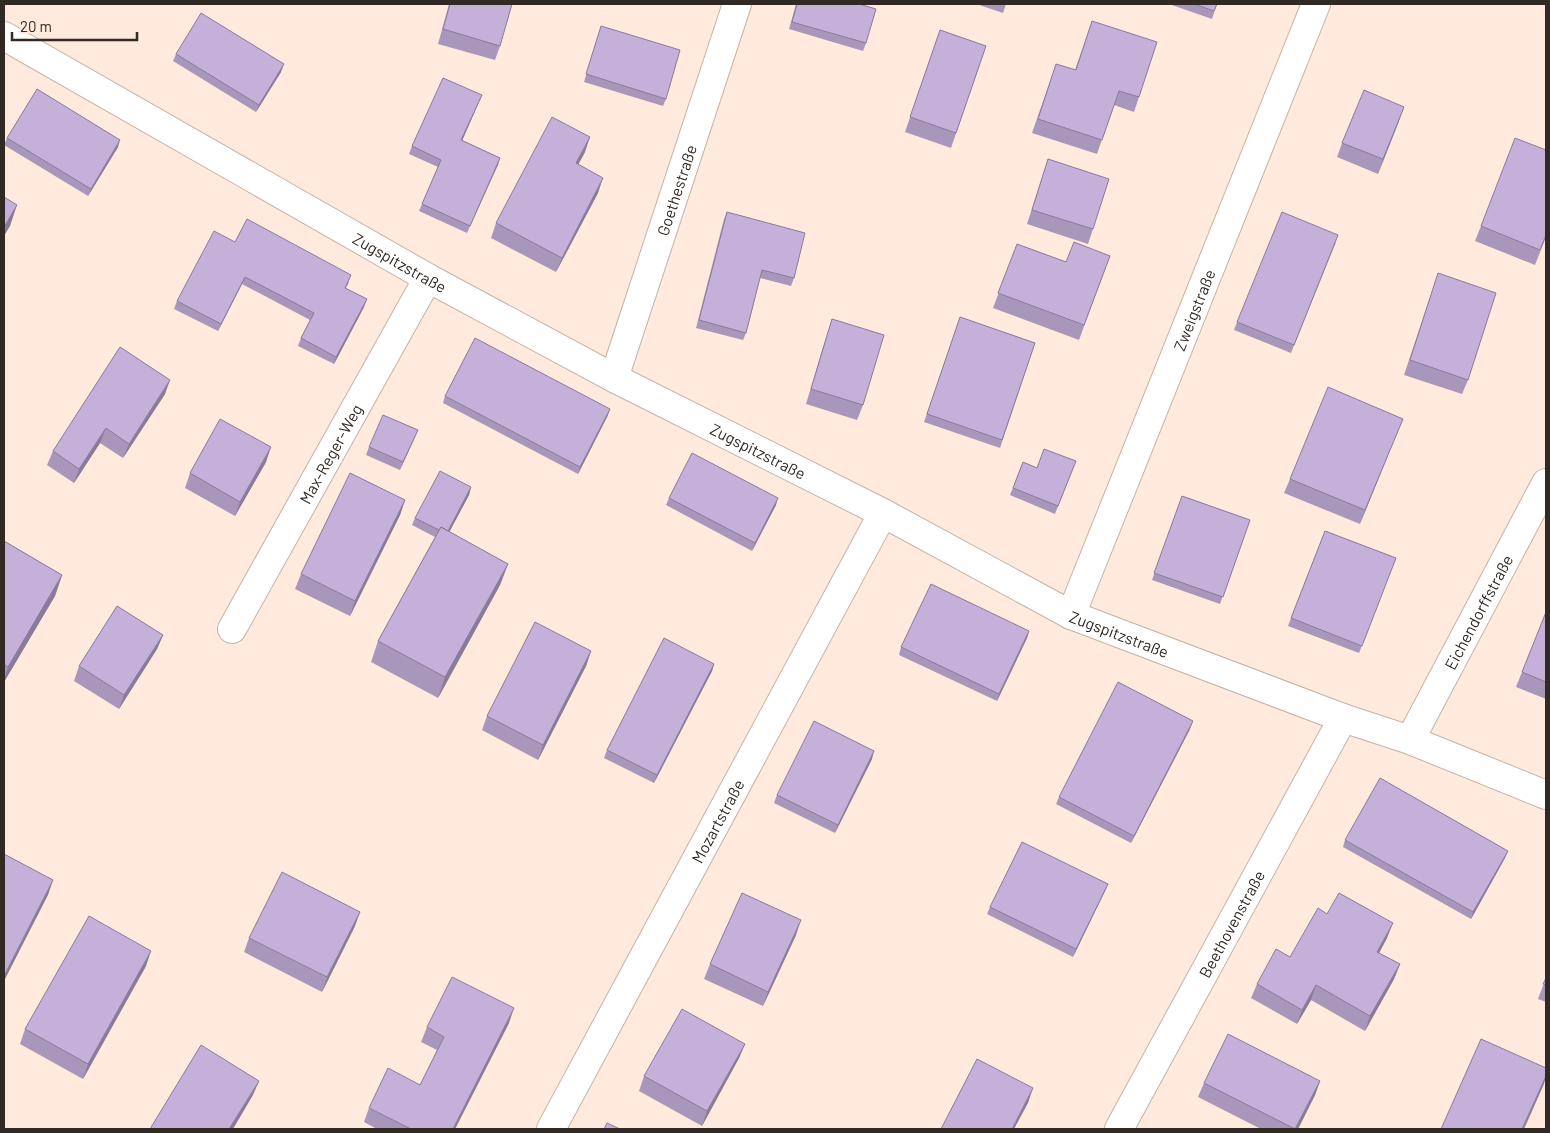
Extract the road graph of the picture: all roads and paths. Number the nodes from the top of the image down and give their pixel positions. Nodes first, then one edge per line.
1 (737, 4) edge
2 (1316, 4) edge
3 (4, 36) edge
4 (428, 278) junction
5 (614, 378) junction
6 (1546, 483) edge
7 (884, 513) junction
8 (1071, 615) junction
9 (232, 629) dead end
10 (1343, 718) junction
11 (1410, 740) junction
12 (1546, 794) edge
13 (551, 1129) edge
14 (1119, 1129) edge

1 - 5 street, Goethestraße
2 - 8 street, Zweigstraße
3 - 4 street, Zugspitzstraße
4 - 5 street, Zugspitzstraße
4 - 9 street, Max-Reger-Weg
5 - 7 street, Zugspitzstraße
6 - 11 street, Eichendorffstraße
7 - 8 street, Zugspitzstraße
7 - 13 street, Mozartstraße
8 - 10 street, Zugspitzstraße
10 - 11 street, Zugspitzstraße
10 - 14 street, Beethovenstraße
11 - 12 street, Zugspitzstraße

